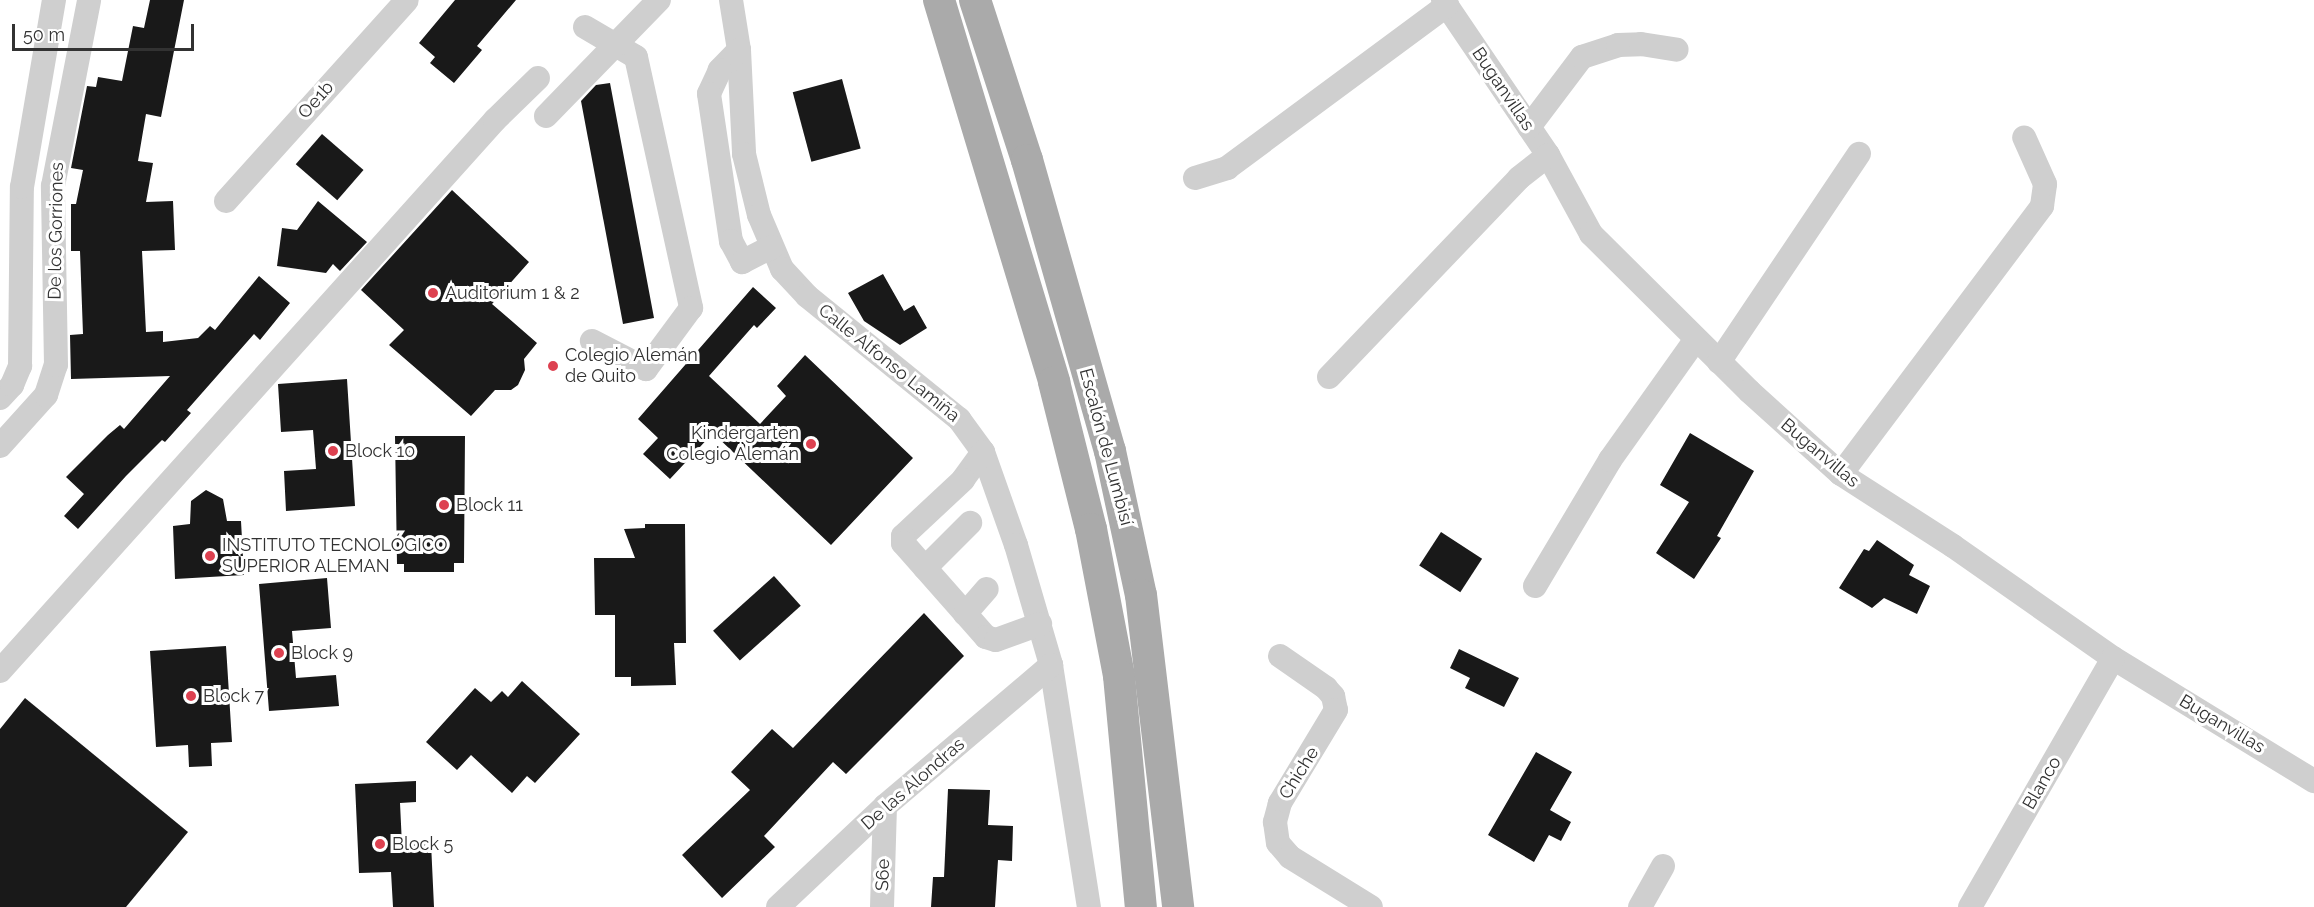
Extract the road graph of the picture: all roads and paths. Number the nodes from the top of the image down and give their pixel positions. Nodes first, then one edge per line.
1 (54, 0) edge
2 (89, 0) edge
3 (659, 0) edge
4 (731, 0) edge
5 (939, 0) edge
6 (975, 0) edge
7 (1445, 3) edge
8 (397, 6) edge
9 (585, 27) dead end
10 (619, 44) junction
11 (739, 50) junction
12 (1677, 50) dead end
13 (538, 78) dead end
14 (546, 116) dead end
15 (1529, 128) junction
16 (2024, 137) dead end
17 (1859, 154) dead end
18 (1548, 155) junction
19 (1195, 178) dead end
20 (226, 201) dead end
21 (771, 247) junction
22 (1696, 339) junction
23 (592, 341) dead end
24 (1719, 362) junction
25 (1329, 377) dead end
26 (6, 391) edge
27 (46, 395) junction
28 (0, 446) edge
29 (983, 452) junction
30 (1841, 474) junction
31 (970, 523) dead end
32 (925, 568) junction
33 (1534, 586) dead end
34 (987, 589) dead end
35 (965, 614) junction
36 (1040, 624) junction
37 (1280, 656) dead end
38 (2113, 658) junction
39 (1051, 665) junction
40 (0, 671) edge
41 (2314, 781) edge
42 (885, 806) junction
43 (1663, 866) dead end
44 (778, 907) edge
45 (882, 907) edge
46 (1089, 907) edge
47 (1141, 907) edge
48 (1178, 907) edge
49 (1371, 907) edge
50 (1640, 907) edge
51 (1970, 907) edge

1 - 26 street, De los Gorriones
2 - 27 street, De los Gorriones
3 - 10 street
4 - 11 street, Calle Alfonso Lamiña
5 - 47 main road, Escalón de Lumbisí
6 - 48 main road, Escalón de Lumbisí
7 - 15 street, Buganvillas
7 - 19 street
8 - 20 street, Oe1b
9 - 10 street
10 - 14 street
10 - 23 street
11 - 21 street, Calle Alfonso Lamiña
11 - 21 street
12 - 15 street
13 - 40 street
15 - 18 street, Buganvillas
16 - 30 street
17 - 24 street
18 - 22 street, Buganvillas
18 - 25 street
21 - 29 street, Calle Alfonso Lamiña
22 - 24 street, Buganvillas
22 - 33 street
24 - 30 street, Buganvillas
26 - 27 street
27 - 28 street, De los Gorriones
29 - 32 street
29 - 36 street, Calle Alfonso Lamiña
30 - 38 street, Buganvillas
31 - 32 street
32 - 35 street
34 - 35 street
35 - 36 street
36 - 39 street, Calle Alfonso Lamiña
37 - 49 street, Chiche
38 - 41 street, Buganvillas
38 - 51 street, Blanco
39 - 42 street, De las Alondras
39 - 46 street, Calle Alfonso Lamiña
42 - 44 street, De las Alondras
42 - 45 street, S6e
43 - 50 street

